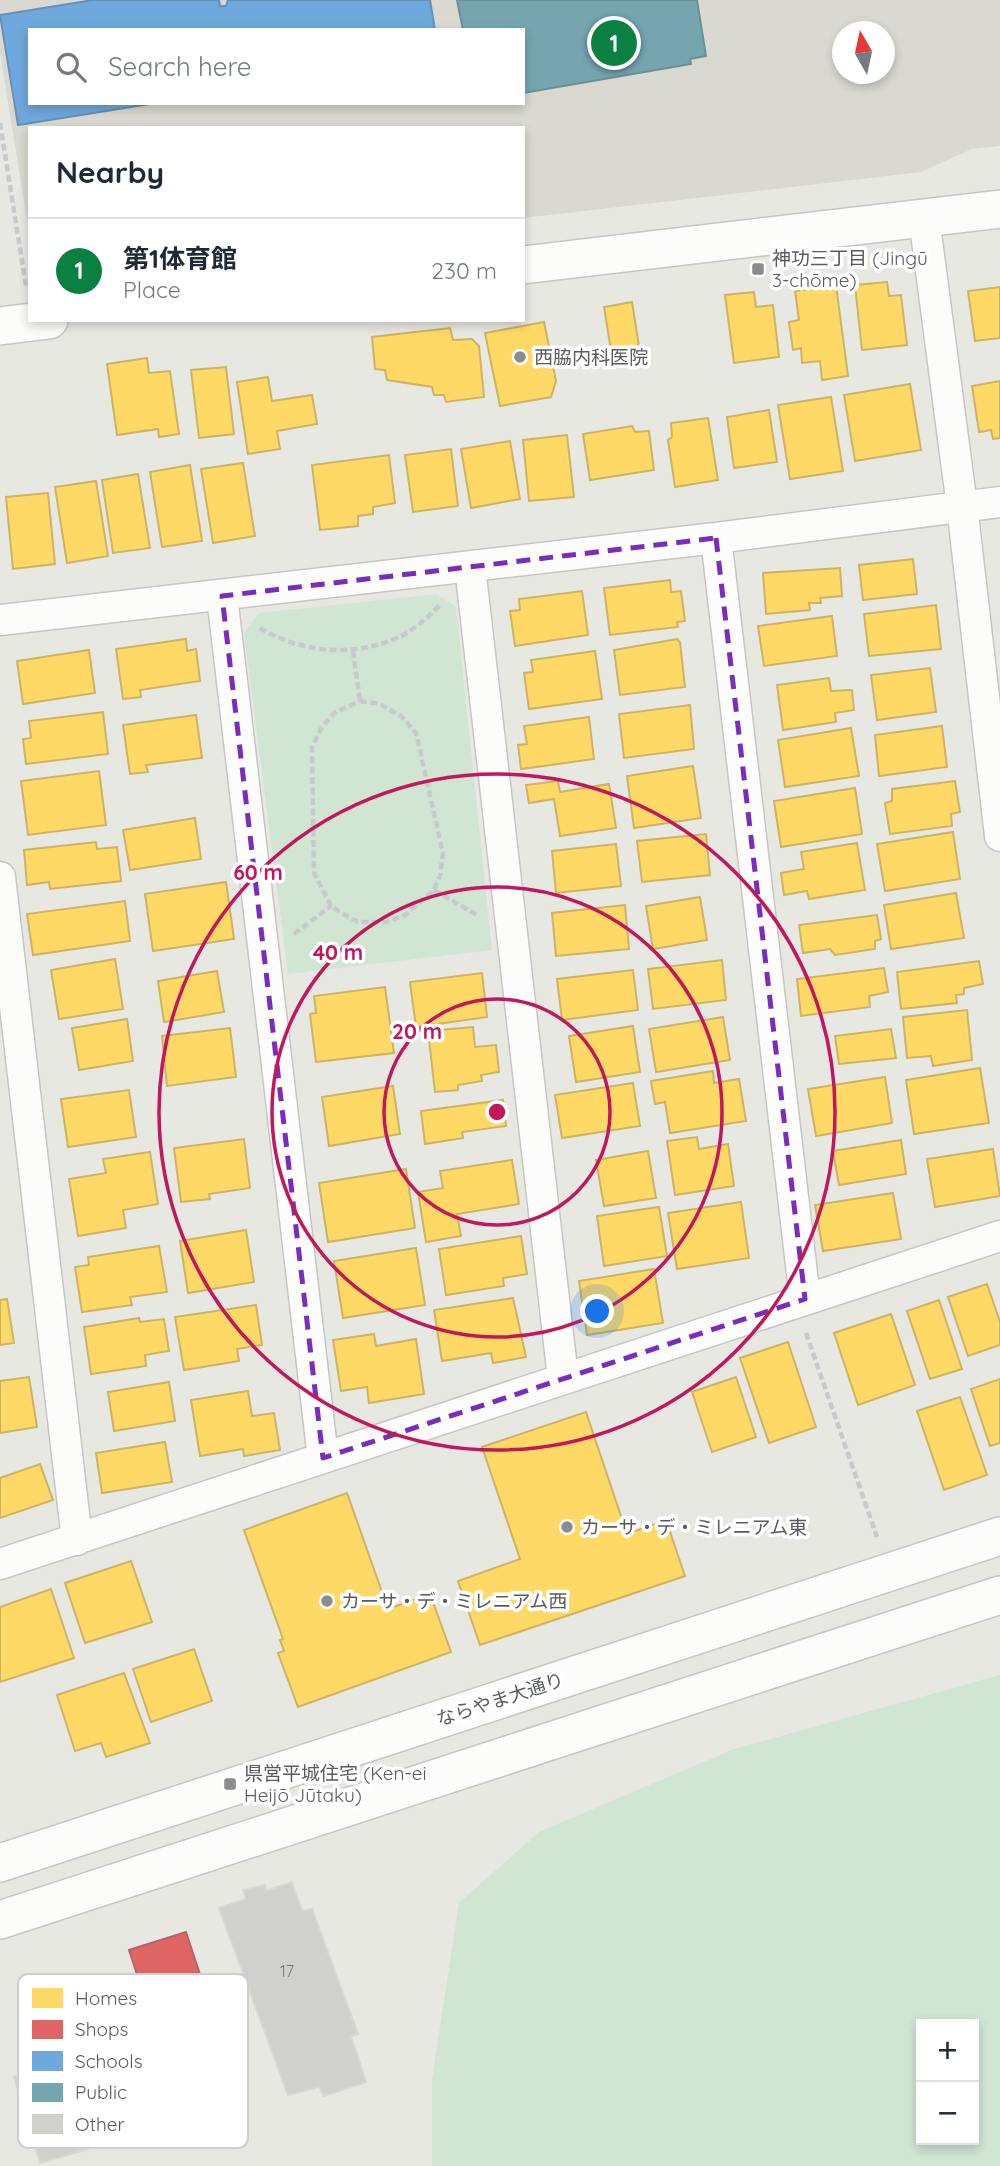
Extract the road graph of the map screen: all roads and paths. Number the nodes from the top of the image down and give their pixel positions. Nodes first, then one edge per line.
1 (0, 123) edge
2 (1000, 209) edge
3 (924, 218) junction
4 (525, 265) edge
5 (26, 286) dead end
6 (33, 322) edge
7 (0, 326) edge
8 (1000, 502) edge
9 (962, 506) junction
10 (716, 538) junction
11 (470, 567) junction
12 (222, 596) junction
13 (0, 620) edge
14 (354, 651) junction
15 (360, 701) junction
16 (1000, 836) edge
17 (0, 877) edge
18 (1000, 1236) edge
19 (805, 1298) junction
20 (563, 1378) junction
21 (323, 1458) junction
22 (1000, 1536) edge
23 (77, 1540) junction
24 (878, 1540) dead end
25 (0, 1564) edge
26 (1000, 1595) edge
27 (0, 1863) edge
28 (0, 1920) edge

1 - 5 path
2 - 3 street
3 - 4 street
3 - 9 street
6 - 7 street
8 - 9 street
9 - 10 street
9 - 16 street
10 - 11 street
10 - 19 street
11 - 12 street
11 - 14 path
11 - 20 street
12 - 13 street
12 - 14 path
12 - 21 street
14 - 15 path
15 - 15 path
17 - 23 street
18 - 19 street
19 - 20 street
19 - 24 path
20 - 21 street
21 - 23 street
22 - 27 street, ならやま大通り
23 - 25 street
26 - 28 street

